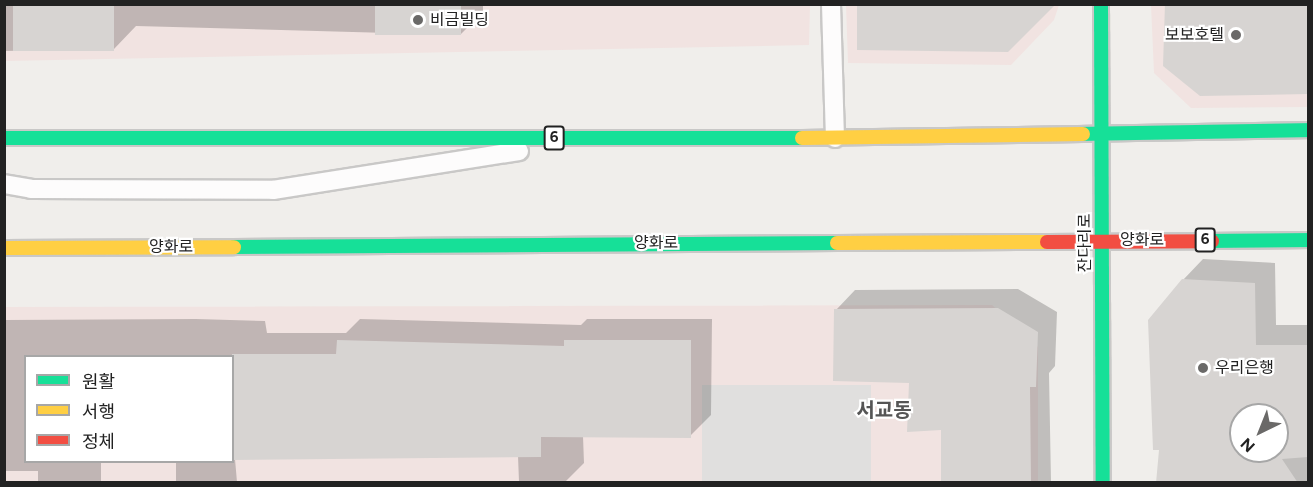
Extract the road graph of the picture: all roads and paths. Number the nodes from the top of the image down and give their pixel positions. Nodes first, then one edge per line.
1 (831, 4) edge
2 (1101, 4) edge
3 (1103, 130) junction
4 (1308, 130) edge
5 (4, 138) edge
6 (595, 138) junction
7 (835, 138) junction
8 (4, 184) edge
9 (1101, 240) junction
10 (1308, 240) edge
11 (4, 248) edge
12 (1103, 483) edge

1 - 7 lane
2 - 3 main road, 잔다리로
3 - 4 main road, 6
3 - 7 main road, 6
3 - 9 main road, 잔다리로
5 - 6 main road, 6
6 - 7 main road, 6
6 - 8 lane
9 - 10 main road, 양화로 / 6
9 - 11 main road, 양화로 / 6
9 - 12 main road, 잔다리로

